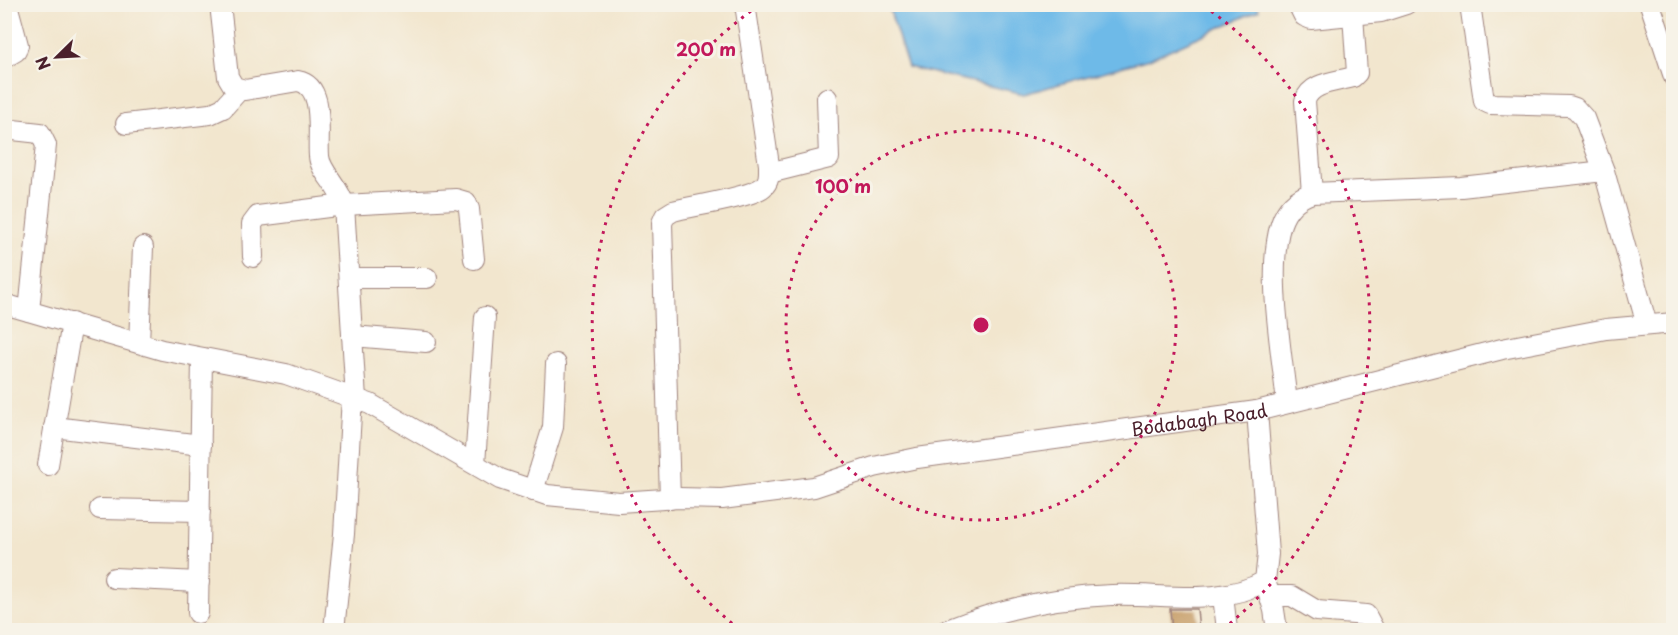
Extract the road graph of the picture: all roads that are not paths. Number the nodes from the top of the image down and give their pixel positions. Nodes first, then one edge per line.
1 (7, 4) edge
2 (220, 4) edge
3 (745, 4) edge
4 (1298, 4) edge
5 (1406, 4) edge
6 (1470, 4) edge
7 (1650, 4) edge
8 (1339, 12) edge
9 (4, 58) edge
10 (1674, 77) edge
11 (239, 90) junction
12 (827, 98) dead end
13 (126, 124) dead end
14 (4, 129) edge
15 (1604, 171) junction
16 (769, 173) junction
17 (1312, 193) junction
18 (344, 205) junction
19 (143, 247) dead end
20 (254, 257) dead end
21 (474, 259) dead end
22 (349, 278) junction
23 (427, 278) dead end
24 (4, 304) edge
25 (29, 311) junction
26 (485, 317) dead end
27 (72, 323) junction
28 (1674, 323) edge
29 (1647, 325) junction
30 (352, 336) junction
31 (426, 342) dead end
32 (139, 343) junction
33 (202, 358) junction
34 (556, 364) dead end
35 (354, 398) junction
36 (1287, 404) junction
37 (1257, 411) junction
38 (54, 427) junction
39 (201, 445) junction
40 (475, 464) junction
41 (48, 465) dead end
42 (533, 490) junction
43 (674, 498) junction
44 (100, 509) dead end
45 (200, 511) junction
46 (114, 578) dead end
47 (199, 582) junction
48 (1268, 589) junction
49 (1223, 596) junction
50 (198, 613) dead end
51 (334, 630) edge
52 (947, 630) edge
53 (1227, 630) edge
54 (1277, 630) edge
55 (1374, 630) edge

1 - 9 street
2 - 11 street
3 - 16 street
4 - 8 street
5 - 8 street
6 - 15 street
7 - 10 street
8 - 17 street
11 - 13 street
11 - 18 street
12 - 16 street
14 - 25 street
15 - 17 street
15 - 29 street
16 - 43 street
17 - 36 street
18 - 20 street
18 - 21 street
18 - 22 street
19 - 32 street
22 - 23 street
22 - 30 street
24 - 25 street, Bodabagh Road
25 - 27 street, Bodabagh Road
26 - 40 street
27 - 32 street, Bodabagh Road
27 - 38 street
28 - 29 street, Bodabagh Road
29 - 36 street, Bodabagh Road
30 - 31 street
30 - 35 street
32 - 33 street, Bodabagh Road
33 - 35 street, Bodabagh Road
33 - 39 street
34 - 42 street
35 - 40 street, Bodabagh Road
35 - 51 street
36 - 37 street, Bodabagh Road
37 - 43 street, Bodabagh Road
37 - 48 street
38 - 39 street
38 - 41 street
39 - 45 street
40 - 42 street, Bodabagh Road
42 - 43 street, Bodabagh Road
44 - 45 street
45 - 47 street
46 - 47 street
47 - 50 street
48 - 49 street
48 - 54 street
48 - 55 street
49 - 52 street
49 - 53 street

